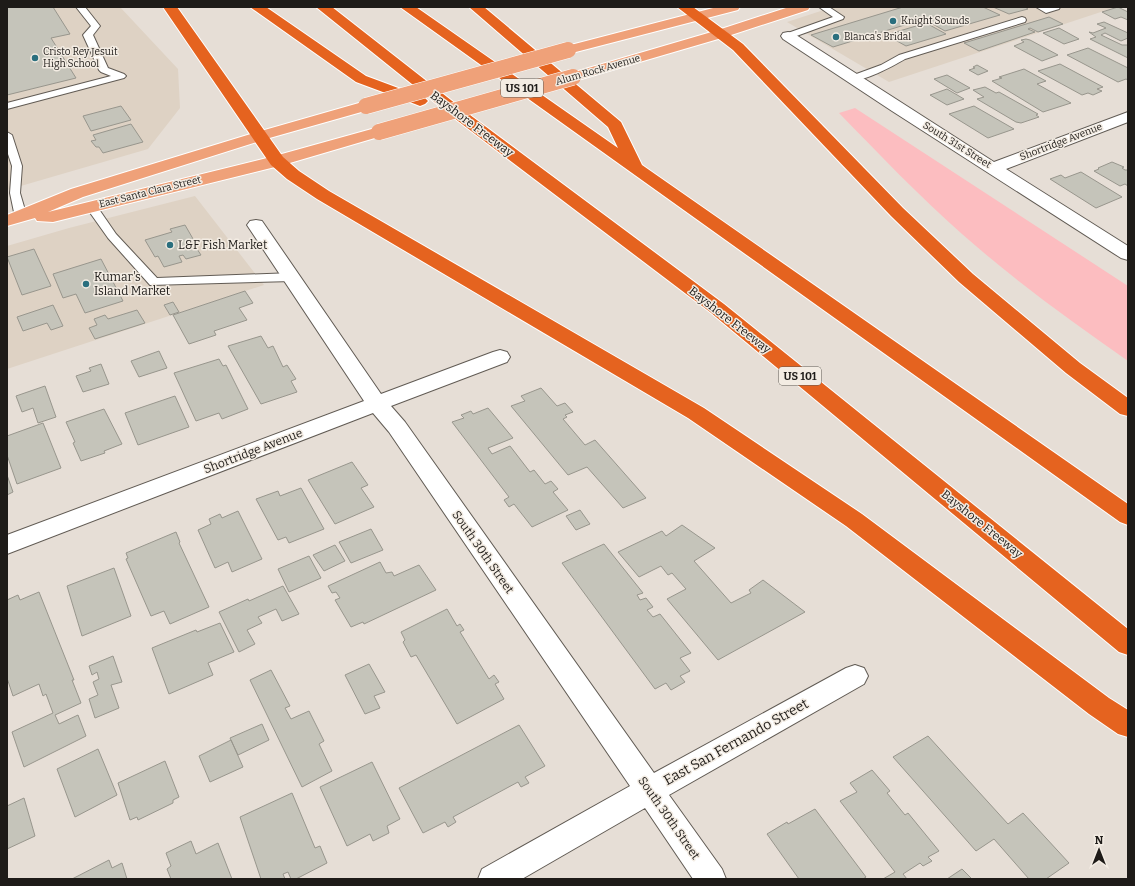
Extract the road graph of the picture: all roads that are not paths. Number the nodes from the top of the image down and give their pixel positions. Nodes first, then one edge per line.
1 (80, 7) edge
2 (170, 7) edge
3 (257, 7) edge
4 (324, 7) edge
5 (407, 7) edge
6 (476, 7) edge
7 (684, 7) edge
8 (733, 7) edge
9 (803, 7) edge
10 (823, 7) edge
11 (1040, 7) edge
12 (1056, 7) edge
13 (697, 16) junction
14 (1022, 20) dead end
15 (720, 34) junction
16 (788, 36) joint
17 (854, 78) junction
18 (7, 106) edge
19 (1128, 117) edge
20 (464, 118) junction
21 (7, 135) edge
22 (260, 136) junction
23 (277, 161) junction
24 (993, 168) junction
25 (636, 170) junction
26 (92, 207) junction
27 (14, 219) edge
28 (256, 225) dead end
29 (1128, 254) edge
30 (292, 277) junction
31 (500, 358) dead end
32 (377, 404) junction
33 (1128, 409) edge
34 (1128, 516) edge
35 (7, 545) edge
36 (1128, 644) edge
37 (855, 676) dead end
38 (1128, 725) edge
39 (650, 791) junction
40 (493, 879) edge
41 (711, 879) edge

1 - 18 lane
2 - 22 highway
3 - 20 highway
4 - 20 highway, Bayshore Freeway / US 101
5 - 25 highway, US 101
6 - 25 highway
7 - 13 highway
8 - 13 main road
9 - 15 main road, Alum Rock Avenue
10 - 16 lane
11 - 12 lane
13 - 15 highway
13 - 22 main road, bridge
14 - 17 lane
15 - 23 main road, Alum Rock Avenue, bridge
15 - 33 highway
16 - 17 street, South 31st Street
17 - 24 street, South 31st Street
19 - 24 street, Shortridge Avenue
20 - 36 highway, Bayshore Freeway / US 101
21 - 27 lane
22 - 23 highway
22 - 27 main road, East Santa Clara Street
23 - 26 main road, East Santa Clara Street
23 - 38 highway
24 - 29 street, South 31st Street
25 - 34 highway, US 101
26 - 27 main road, East Santa Clara Street
26 - 30 lane
28 - 30 street, South 30th Street
30 - 32 street, South 30th Street
31 - 32 street, Shortridge Avenue
32 - 35 street, Shortridge Avenue
32 - 39 street, South 30th Street
37 - 39 street, East San Fernando Street
39 - 40 street, East San Fernando Street
39 - 41 street, South 30th Street

